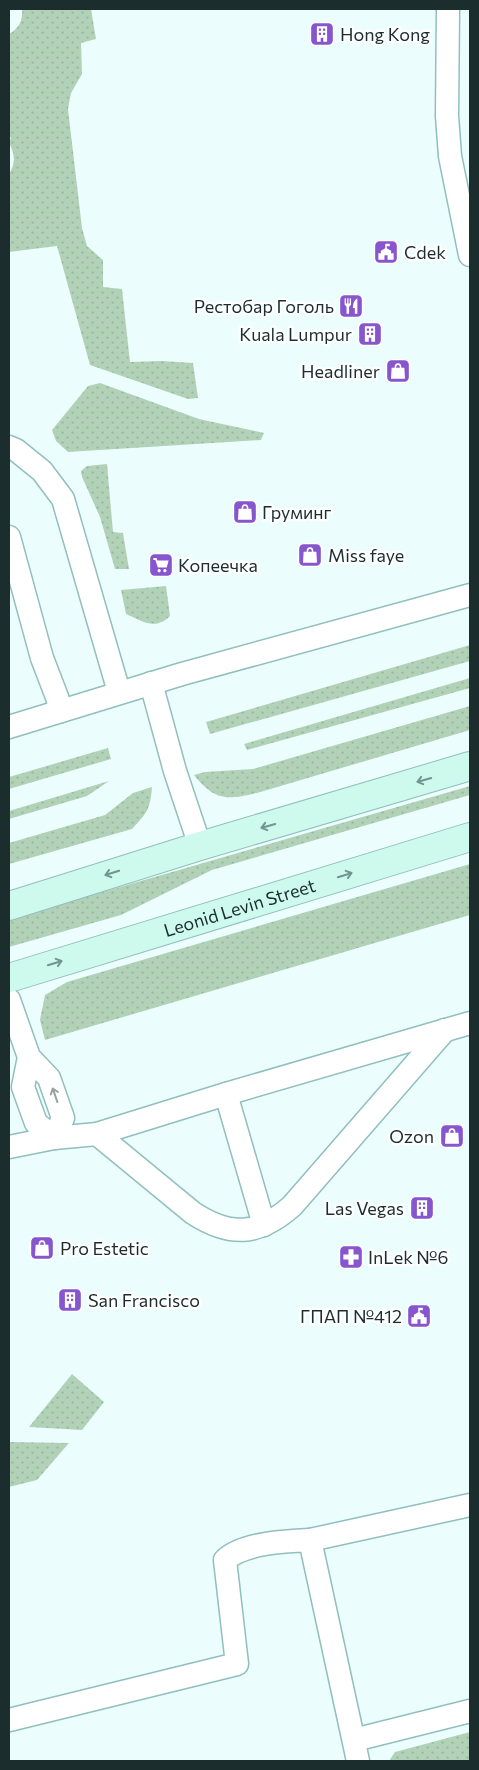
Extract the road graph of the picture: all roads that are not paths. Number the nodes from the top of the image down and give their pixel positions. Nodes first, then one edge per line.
1 (448, 9) edge
2 (470, 255) edge
3 (9, 447) edge
4 (9, 537) edge
5 (470, 596) edge
6 (151, 683) junction
7 (119, 692) junction
8 (61, 711) junction
9 (9, 727) edge
10 (470, 766) edge
11 (470, 837) edge
12 (200, 846) junction
13 (9, 906) edge
14 (9, 978) edge
15 (9, 1000) edge
16 (470, 1023) edge
17 (445, 1030) junction
18 (226, 1094) junction
19 (97, 1134) junction
20 (54, 1138) junction
21 (9, 1147) edge
22 (264, 1225) junction
23 (470, 1505) edge
24 (310, 1540) junction
25 (470, 1712) edge
26 (9, 1720) edge
27 (356, 1751) edge

1 - 2 lane
3 - 7 lane
4 - 8 lane
5 - 6 lane
6 - 7 lane
6 - 12 lane
7 - 8 lane
8 - 9 lane
10 -> 12 main road
14 -> 11 main road, Leonid Levin Street
12 -> 13 main road
15 - 20 lane
16 - 17 lane
17 - 18 lane
17 - 22 lane
18 - 19 lane
18 - 22 lane
19 - 20 lane
19 - 22 lane
20 - 21 lane
23 - 24 lane
24 - 26 lane
24 - 27 lane
25 - 27 lane

